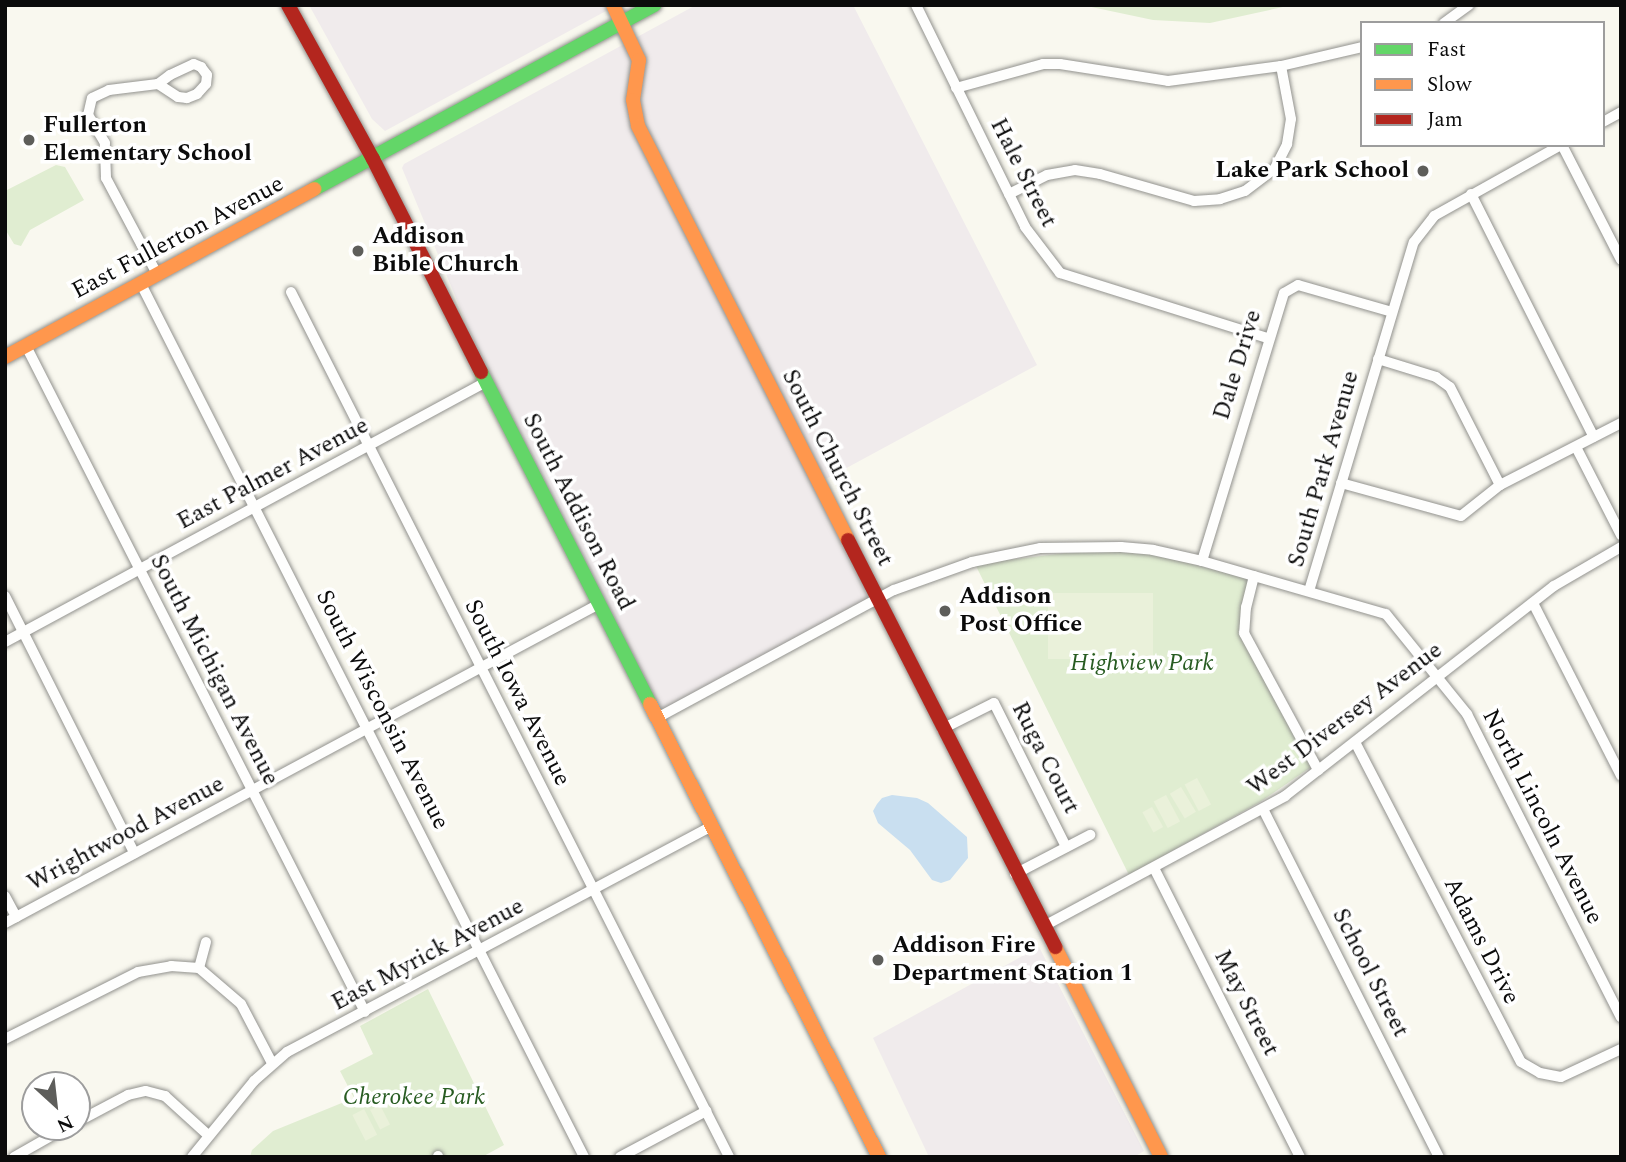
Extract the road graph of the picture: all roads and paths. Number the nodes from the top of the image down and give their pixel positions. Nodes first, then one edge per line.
1 (288, 5) edge
2 (613, 5) edge
3 (655, 5) edge
4 (916, 5) edge
5 (1469, 5) edge
6 (1447, 21) edge
7 (623, 24) junction
8 (1360, 47) edge
9 (1281, 66) junction
10 (158, 84) junction
11 (956, 89) junction
12 (1621, 112) edge
13 (1605, 121) edge
14 (1558, 147) edge
15 (1563, 147) edge
16 (373, 159) junction
17 (1009, 194) junction
18 (1471, 194) junction
19 (1621, 260) edge
20 (157, 274) junction
21 (141, 284) junction
22 (291, 292) dead end
23 (1392, 312) junction
24 (1268, 338) junction
25 (26, 345) junction
26 (5, 357) edge
27 (1378, 359) junction
28 (486, 382) junction
29 (1621, 423) edge
30 (1594, 437) junction
31 (370, 446) junction
32 (1576, 447) junction
33 (1341, 483) junction
34 (1500, 485) junction
35 (256, 507) junction
36 (1621, 535) edge
37 (1621, 547) edge
38 (1202, 561) junction
39 (139, 569) junction
40 (1254, 576) junction
41 (1309, 591) junction
42 (5, 596) edge
43 (877, 599) junction
44 (1533, 603) junction
45 (599, 604) junction
46 (24, 632) junction
47 (5, 642) edge
48 (480, 668) junction
49 (1438, 677) junction
50 (657, 718) junction
51 (368, 728) junction
52 (942, 729) junction
53 (1355, 742) junction
54 (1318, 770) junction
55 (1621, 776) edge
56 (252, 790) junction
57 (1263, 808) junction
58 (712, 826) junction
59 (1090, 835) dead end
60 (1066, 847) junction
61 (134, 853) junction
62 (1154, 868) junction
63 (1015, 874) junction
64 (594, 889) junction
65 (5, 896) edge
66 (16, 917) junction
67 (5, 923) edge
68 (1044, 926) junction
69 (206, 942) dead end
70 (480, 951) junction
71 (198, 968) junction
72 (365, 1012) junction
73 (1621, 1017) edge
74 (5, 1039) edge
75 (1621, 1049) edge
76 (272, 1063) junction
77 (706, 1111) junction
78 (91, 1115) edge
79 (208, 1135) junction
80 (41, 1141) edge
81 (13, 1157) edge
82 (192, 1157) edge
83 (584, 1157) edge
84 (620, 1157) edge
85 (729, 1157) edge
86 (879, 1157) edge
87 (1160, 1157) edge
88 (1300, 1157) edge
89 (1439, 1157) edge

1 - 16 street, South Addison Road
2 - 7 street, South Church Street
3 - 7 street, East Fullerton Avenue
4 - 11 street, Hale Street
5 - 6 street
7 - 16 street, East Fullerton Avenue
7 - 43 street, South Church Street
8 - 9 street
9 - 11 street
9 - 17 street
10 - 10 street
10 - 20 street
11 - 17 street, Hale Street
12 - 13 street
14 - 18 street, South Park Avenue
15 - 19 street
16 - 20 street, East Fullerton Avenue
16 - 28 street, South Addison Road
17 - 24 street, Hale Street
18 - 23 street, South Park Avenue
18 - 30 street
20 - 21 street, East Fullerton Avenue
21 - 25 street, East Fullerton Avenue
21 - 35 street, South Wisconsin Avenue
22 - 31 street, South Iowa Avenue
23 - 24 street, Dale Drive
23 - 27 street, South Park Avenue
24 - 38 street, Dale Drive
25 - 26 street, East Fullerton Avenue
25 - 39 street, South Michigan Avenue
27 - 33 street, South Park Avenue
27 - 34 street
28 - 31 street, East Palmer Avenue
28 - 45 street, South Addison Road
29 - 30 street
30 - 32 street
31 - 35 street, East Palmer Avenue
31 - 48 street, South Iowa Avenue
32 - 34 street
32 - 36 street
33 - 34 street
33 - 41 street, South Park Avenue
35 - 39 street, East Palmer Avenue
35 - 51 street, South Wisconsin Avenue
37 - 44 street, West Diversey Avenue
38 - 40 street, North Lincoln Avenue
38 - 43 street, North Lincoln Avenue
39 - 46 street, East Palmer Avenue
39 - 56 street, South Michigan Avenue
40 - 41 street, North Lincoln Avenue
40 - 54 street
41 - 49 street, North Lincoln Avenue
42 - 46 street
43 - 50 street, North Lincoln Avenue
43 - 52 street, South Church Street
44 - 49 street, West Diversey Avenue
44 - 55 street
45 - 48 street, Wrightwood Avenue
45 - 50 street, South Addison Road
46 - 47 street, East Palmer Avenue
46 - 61 street
48 - 51 street, Wrightwood Avenue
48 - 64 street, South Iowa Avenue
49 - 53 street, West Diversey Avenue
49 - 73 street, North Lincoln Avenue
50 - 58 street, South Addison Road
51 - 56 street, Wrightwood Avenue
51 - 70 street, South Wisconsin Avenue
52 - 60 street, Ruga Court
52 - 63 street, South Church Street
53 - 54 street, West Diversey Avenue
53 - 75 street, Adams Drive
54 - 57 street, West Diversey Avenue
56 - 61 street, Wrightwood Avenue
56 - 72 street, South Michigan Avenue
57 - 62 street, West Diversey Avenue
57 - 89 street, School Street
58 - 64 street, East Myrick Avenue
58 - 86 street, South Addison Road
59 - 60 street, Ruga Court
60 - 63 street, Ruga Court
61 - 66 street, Wrightwood Avenue
62 - 68 street, West Diversey Avenue
62 - 88 street, May Street
63 - 68 street, South Church Street
64 - 70 street, East Myrick Avenue
64 - 77 street, South Iowa Avenue
65 - 66 street
66 - 67 street, Wrightwood Avenue
68 - 87 street, South Church Street
69 - 71 street
70 - 72 street, East Myrick Avenue
70 - 83 street, South Wisconsin Avenue
71 - 74 street
71 - 76 street
72 - 76 street, East Myrick Avenue
76 - 79 street, East Myrick Avenue
77 - 84 street
77 - 85 street, South Iowa Avenue
78 - 79 street
79 - 82 street, East Myrick Avenue
80 - 81 street

